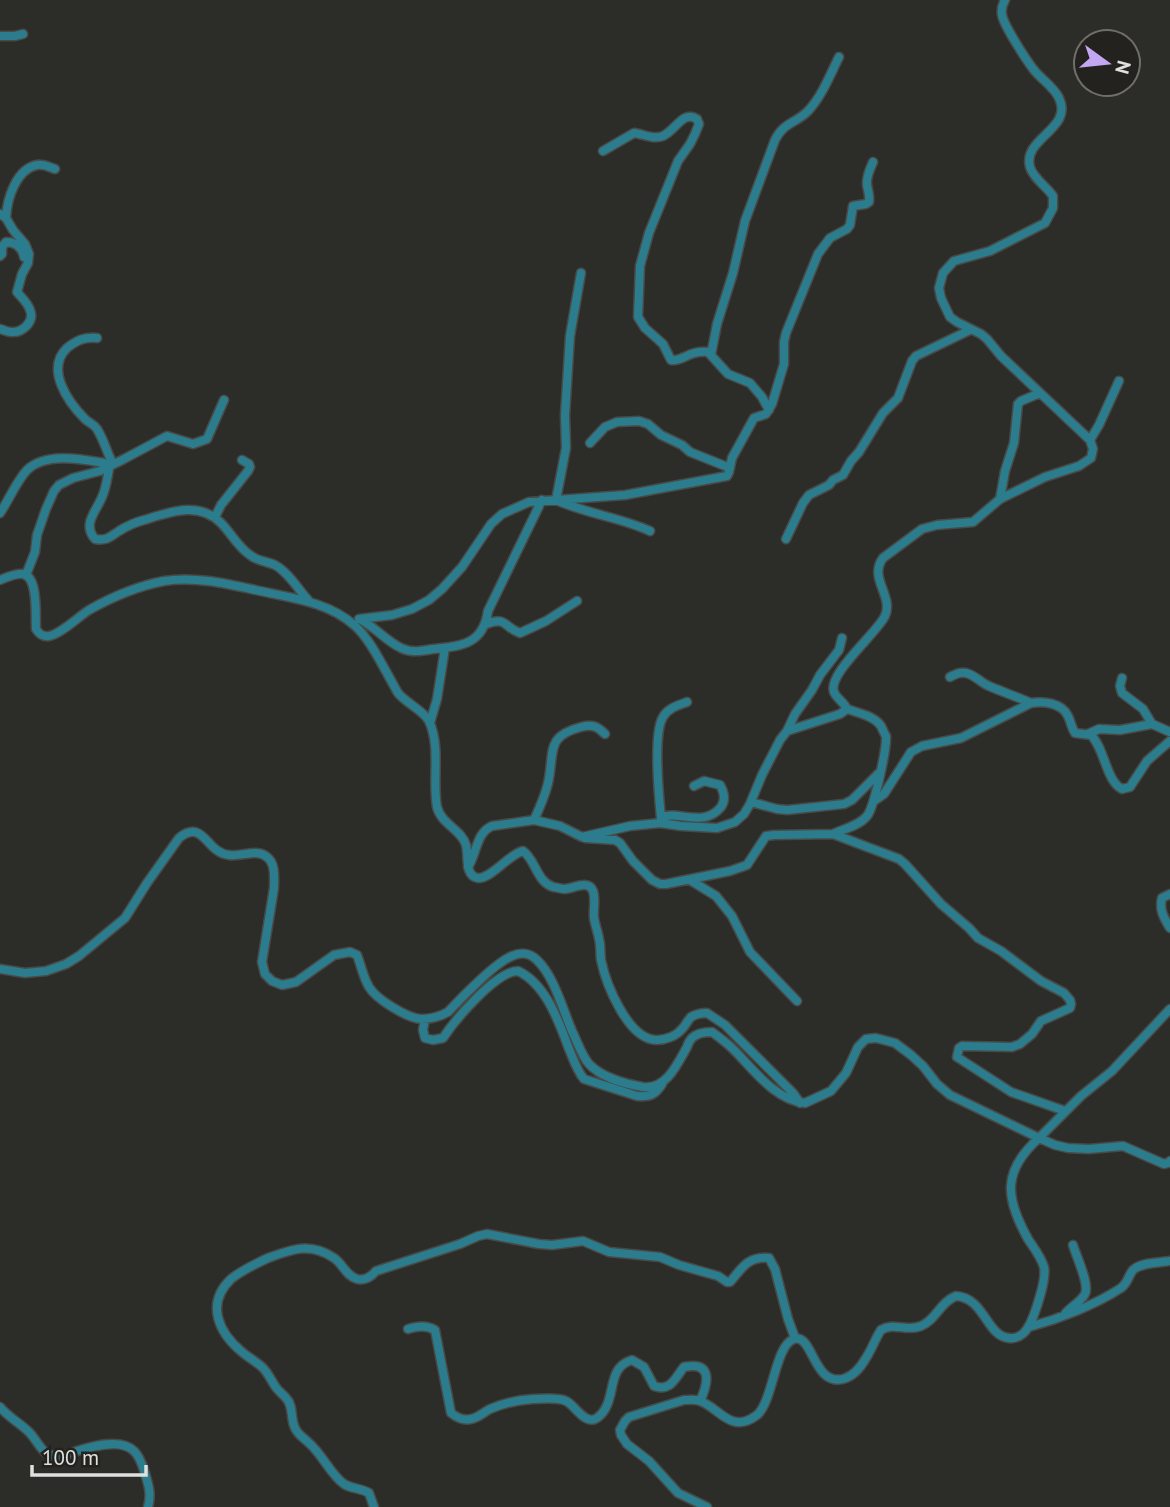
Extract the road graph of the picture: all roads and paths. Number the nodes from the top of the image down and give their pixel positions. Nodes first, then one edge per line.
1 (1005, 0) edge
2 (23, 34) dead end
3 (0, 36) edge
4 (839, 57) dead end
5 (603, 151) dead end
6 (873, 162) dead end
7 (54, 169) dead end
8 (3, 216) edge
9 (0, 256) edge
10 (581, 273) dead end
11 (22, 274) junction
12 (0, 329) edge
13 (970, 330) junction
14 (97, 338) dead end
15 (711, 355) junction
16 (1119, 382) dead end
17 (1040, 393) junction
18 (224, 400) dead end
19 (769, 410) junction
20 (1090, 440) junction
21 (590, 443) dead end
22 (242, 460) dead end
23 (110, 465) junction
24 (730, 468) junction
25 (1000, 499) junction
26 (542, 500) junction
27 (556, 500) junction
28 (0, 513) edge
29 (215, 517) junction
30 (650, 531) dead end
31 (786, 539) dead end
32 (26, 575) junction
33 (0, 580) edge
34 (309, 601) junction
35 (577, 601) dead end
36 (346, 619) junction
37 (359, 619) junction
38 (486, 624) junction
39 (842, 638) dead end
40 (445, 648) junction
41 (950, 677) dead end
42 (1122, 678) dead end
43 (687, 702) dead end
44 (1031, 703) junction
45 (847, 709) junction
46 (430, 723) junction
47 (1152, 724) junction
48 (787, 731) junction
49 (1170, 732) edge
50 (606, 734) dead end
51 (1087, 734) junction
52 (1170, 741) edge
53 (880, 772) junction
54 (694, 786) dead end
55 (751, 802) junction
56 (874, 802) junction
57 (534, 820) junction
58 (660, 821) junction
59 (832, 834) junction
60 (582, 837) junction
61 (468, 867) junction
62 (690, 880) junction
63 (1170, 894) edge
64 (1170, 928) edge
65 (0, 969) edge
66 (797, 1001) dead end
67 (1170, 1009) edge
68 (425, 1019) junction
69 (662, 1084) junction
70 (800, 1103) junction
71 (1065, 1111) junction
72 (1039, 1138) junction
73 (1170, 1161) edge
74 (1073, 1245) dead end
75 (1170, 1261) edge
76 (1063, 1316) junction
77 (1029, 1327) junction
78 (408, 1329) dead end
79 (795, 1338) junction
80 (700, 1401) junction
81 (0, 1407) edge
82 (148, 1507) edge
83 (374, 1507) edge
84 (707, 1507) edge

1 - 13 street
2 - 3 street
4 - 15 street
5 - 15 street
6 - 19 street
7 - 8 street
8 - 11 street
9 - 11 street
10 - 27 street
11 - 12 street
13 - 17 street
13 - 31 street
14 - 23 street
15 - 19 street
16 - 20 street
17 - 20 street
17 - 25 street
18 - 23 street
19 - 24 street
20 - 25 street
21 - 24 street
22 - 29 street
23 - 28 street
23 - 29 street
23 - 32 street
24 - 27 street
25 - 45 street
26 - 27 street
26 - 37 street
26 - 38 street
27 - 30 street
29 - 34 street
32 - 33 street
32 - 34 street
34 - 36 street
35 - 38 street
36 - 37 street
36 - 46 street
37 - 40 street
38 - 40 street
39 - 48 street
40 - 46 street
41 - 44 street
42 - 47 street
43 - 58 street
44 - 51 street
44 - 56 street
45 - 48 street
45 - 53 street
46 - 61 street
47 - 49 street
47 - 51 street
48 - 55 street
50 - 57 street
51 - 52 street
53 - 55 street
53 - 56 street
54 - 58 street
55 - 58 street
56 - 59 street
57 - 60 street
57 - 61 street
58 - 60 street
59 - 62 street
59 - 71 street
60 - 62 street
61 - 70 street
62 - 66 street
63 - 64 street
65 - 68 street
67 - 71 street
68 - 69 street
68 - 69 street
69 - 70 street
70 - 72 street
71 - 72 street
72 - 73 street
72 - 77 street
74 - 76 street
75 - 76 street
76 - 77 street
77 - 79 street
78 - 80 street
79 - 80 street
79 - 83 street
80 - 84 street
81 - 82 street

